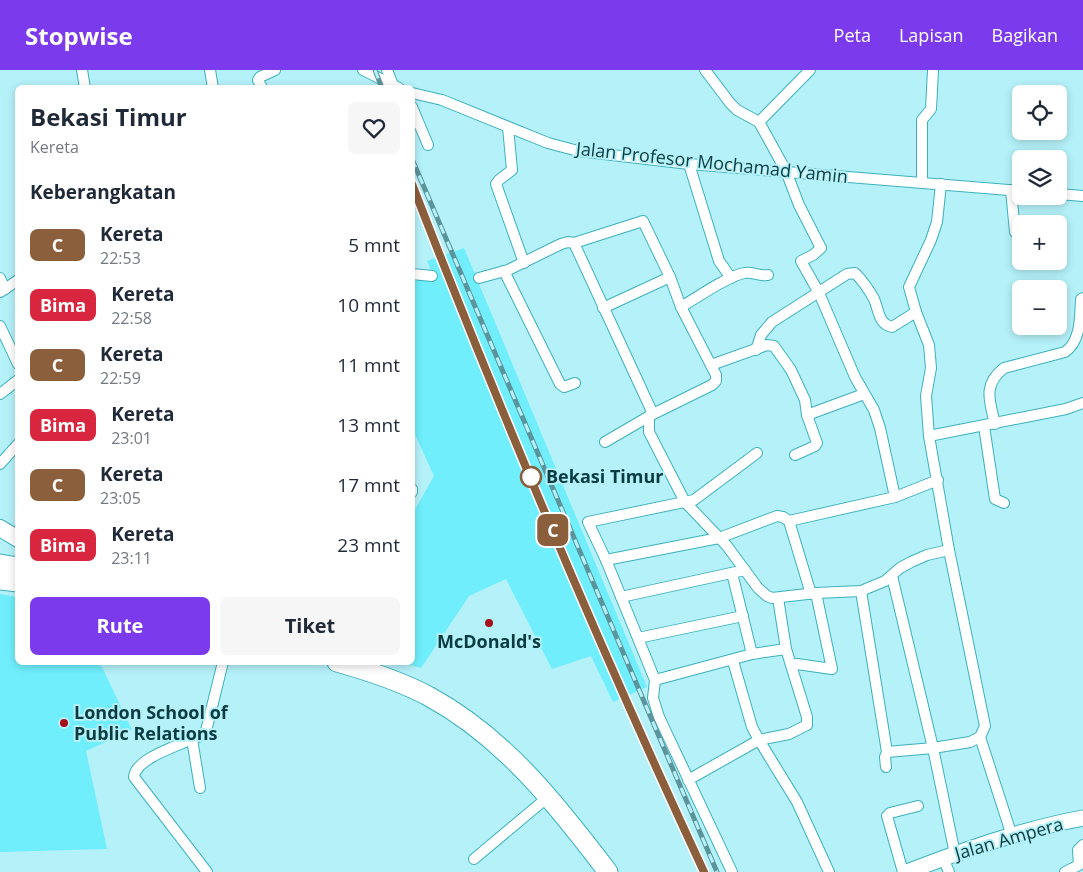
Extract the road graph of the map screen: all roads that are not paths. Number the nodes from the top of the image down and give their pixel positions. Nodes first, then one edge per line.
1 (82, 70) edge
2 (210, 70) edge
3 (274, 70) edge
4 (363, 70) edge
5 (387, 70) edge
6 (705, 70) edge
7 (810, 70) edge
8 (933, 70) edge
9 (84, 85) edge
10 (212, 85) edge
11 (260, 85) edge
12 (394, 85) edge
13 (395, 85) edge
14 (415, 94) edge
15 (415, 114) edge
16 (759, 122) junction
17 (508, 127) junction
18 (428, 145) dead end
19 (689, 164) junction
20 (786, 171) junction
21 (922, 182) junction
22 (941, 184) junction
23 (1012, 190) edge
24 (1067, 195) edge
25 (1083, 196) edge
26 (574, 243) junction
27 (524, 263) junction
28 (504, 272) junction
29 (415, 274) edge
30 (768, 275) dead end
31 (432, 276) dead end
32 (670, 277) junction
33 (0, 278) edge
34 (480, 278) dead end
35 (731, 278) junction
36 (15, 282) edge
37 (2, 290) edge
38 (818, 293) junction
39 (1083, 298) edge
40 (681, 307) junction
41 (603, 308) junction
42 (916, 312) junction
43 (0, 326) edge
44 (756, 350) junction
45 (15, 358) edge
46 (711, 365) junction
47 (15, 382) edge
48 (575, 383) dead end
49 (0, 394) edge
50 (864, 394) junction
51 (1083, 403) edge
52 (651, 415) junction
53 (807, 415) junction
54 (995, 424) junction
55 (984, 426) junction
56 (929, 436) junction
57 (605, 442) dead end
58 (15, 447) edge
59 (757, 452) dead end
60 (795, 454) dead end
61 (0, 464) edge
62 (938, 480) junction
63 (895, 497) junction
64 (685, 502) junction
65 (1004, 503) dead end
66 (789, 520) junction
67 (0, 528) edge
68 (15, 537) edge
69 (719, 538) junction
70 (949, 550) junction
71 (606, 560) junction
72 (0, 564) edge
73 (15, 566) edge
74 (745, 570) junction
75 (732, 573) junction
76 (892, 576) junction
77 (0, 580) edge
78 (15, 582) edge
79 (861, 591) junction
80 (813, 594) junction
81 (621, 597) junction
82 (778, 598) junction
83 (743, 616) junction
84 (638, 638) junction
85 (786, 649) junction
86 (752, 654) junction
87 (733, 661) junction
88 (222, 665) edge
89 (348, 665) edge
90 (380, 665) edge
91 (792, 665) junction
92 (409, 680) junction
93 (655, 680) junction
94 (980, 737) junction
95 (192, 739) junction
96 (758, 740) junction
97 (933, 748) junction
98 (886, 752) junction
99 (886, 768) dead end
100 (688, 780) junction
101 (200, 788) dead end
102 (548, 797) junction
103 (918, 806) dead end
104 (1083, 818) edge
105 (1012, 836) junction
106 (1083, 844) edge
107 (474, 860) dead end
108 (949, 862) edge
109 (207, 872) edge
110 (608, 872) edge
111 (623, 872) edge
112 (732, 872) edge
113 (828, 872) edge
114 (903, 872) edge
115 (907, 872) edge
116 (1065, 872) edge

1 - 9 street
2 - 10 street
3 - 11 street
4 - 12 street
5 - 13 street
6 - 16 street
7 - 16 street
8 - 21 street
14 - 17 street, Jalan Profesor Mochamad Yamin
15 - 18 street
16 - 20 street
17 - 19 street, Jalan Profesor Mochamad Yamin
17 - 27 street
19 - 20 street, Jalan Profesor Mochamad Yamin
19 - 35 street
20 - 21 street, Jalan Profesor Mochamad Yamin
20 - 38 street
21 - 22 street, Jalan Profesor Mochamad Yamin
22 - 23 street, Jalan Profesor Mochamad Yamin
22 - 42 street
24 - 25 street
26 - 27 street
26 - 32 street
26 - 41 street
27 - 28 street
28 - 34 street
28 - 48 street
29 - 31 street
30 - 35 street
32 - 40 street
32 - 41 street
33 - 37 street
35 - 40 street
36 - 37 street
38 - 42 street
38 - 44 street
38 - 50 street
39 - 54 street
40 - 46 street
41 - 52 street
42 - 56 street
43 - 45 street
44 - 46 street
44 - 53 street
46 - 52 street
47 - 49 street
50 - 53 street
50 - 63 street
51 - 54 street
52 - 57 street
52 - 64 street
53 - 60 street
54 - 55 street
55 - 56 street
55 - 65 street
56 - 62 street
58 - 61 street
59 - 64 street
62 - 63 street
62 - 70 street
63 - 66 street
64 - 69 street
64 - 71 street
66 - 69 street
66 - 80 street
67 - 68 main road
69 - 71 street
69 - 74 street
70 - 76 street
70 - 94 street
71 - 81 street
72 - 73 highway
74 - 75 street
74 - 82 street
75 - 81 street
75 - 83 street
76 - 79 street
76 - 97 street
77 - 78 highway
79 - 80 street
79 - 98 street
80 - 82 street
80 - 91 street
81 - 84 street
82 - 85 street
83 - 84 street
83 - 86 street
84 - 93 street
85 - 86 street
85 - 91 street
86 - 87 street
87 - 93 street
87 - 96 street
88 - 95 street
89 - 92 highway
90 - 92 highway
91 - 96 street
92 - 102 highway
92 - 111 highway
93 - 100 street
94 - 97 street
94 - 105 street
95 - 101 street
95 - 109 street
96 - 100 street
96 - 113 street
97 - 98 street
97 - 108 street
98 - 99 street
100 - 112 street
102 - 107 street
102 - 110 highway
103 - 114 street
104 - 105 street, Jalan Ampera
105 - 108 street, Jalan Ampera
106 - 116 street
108 - 115 street, Jalan Ampera

